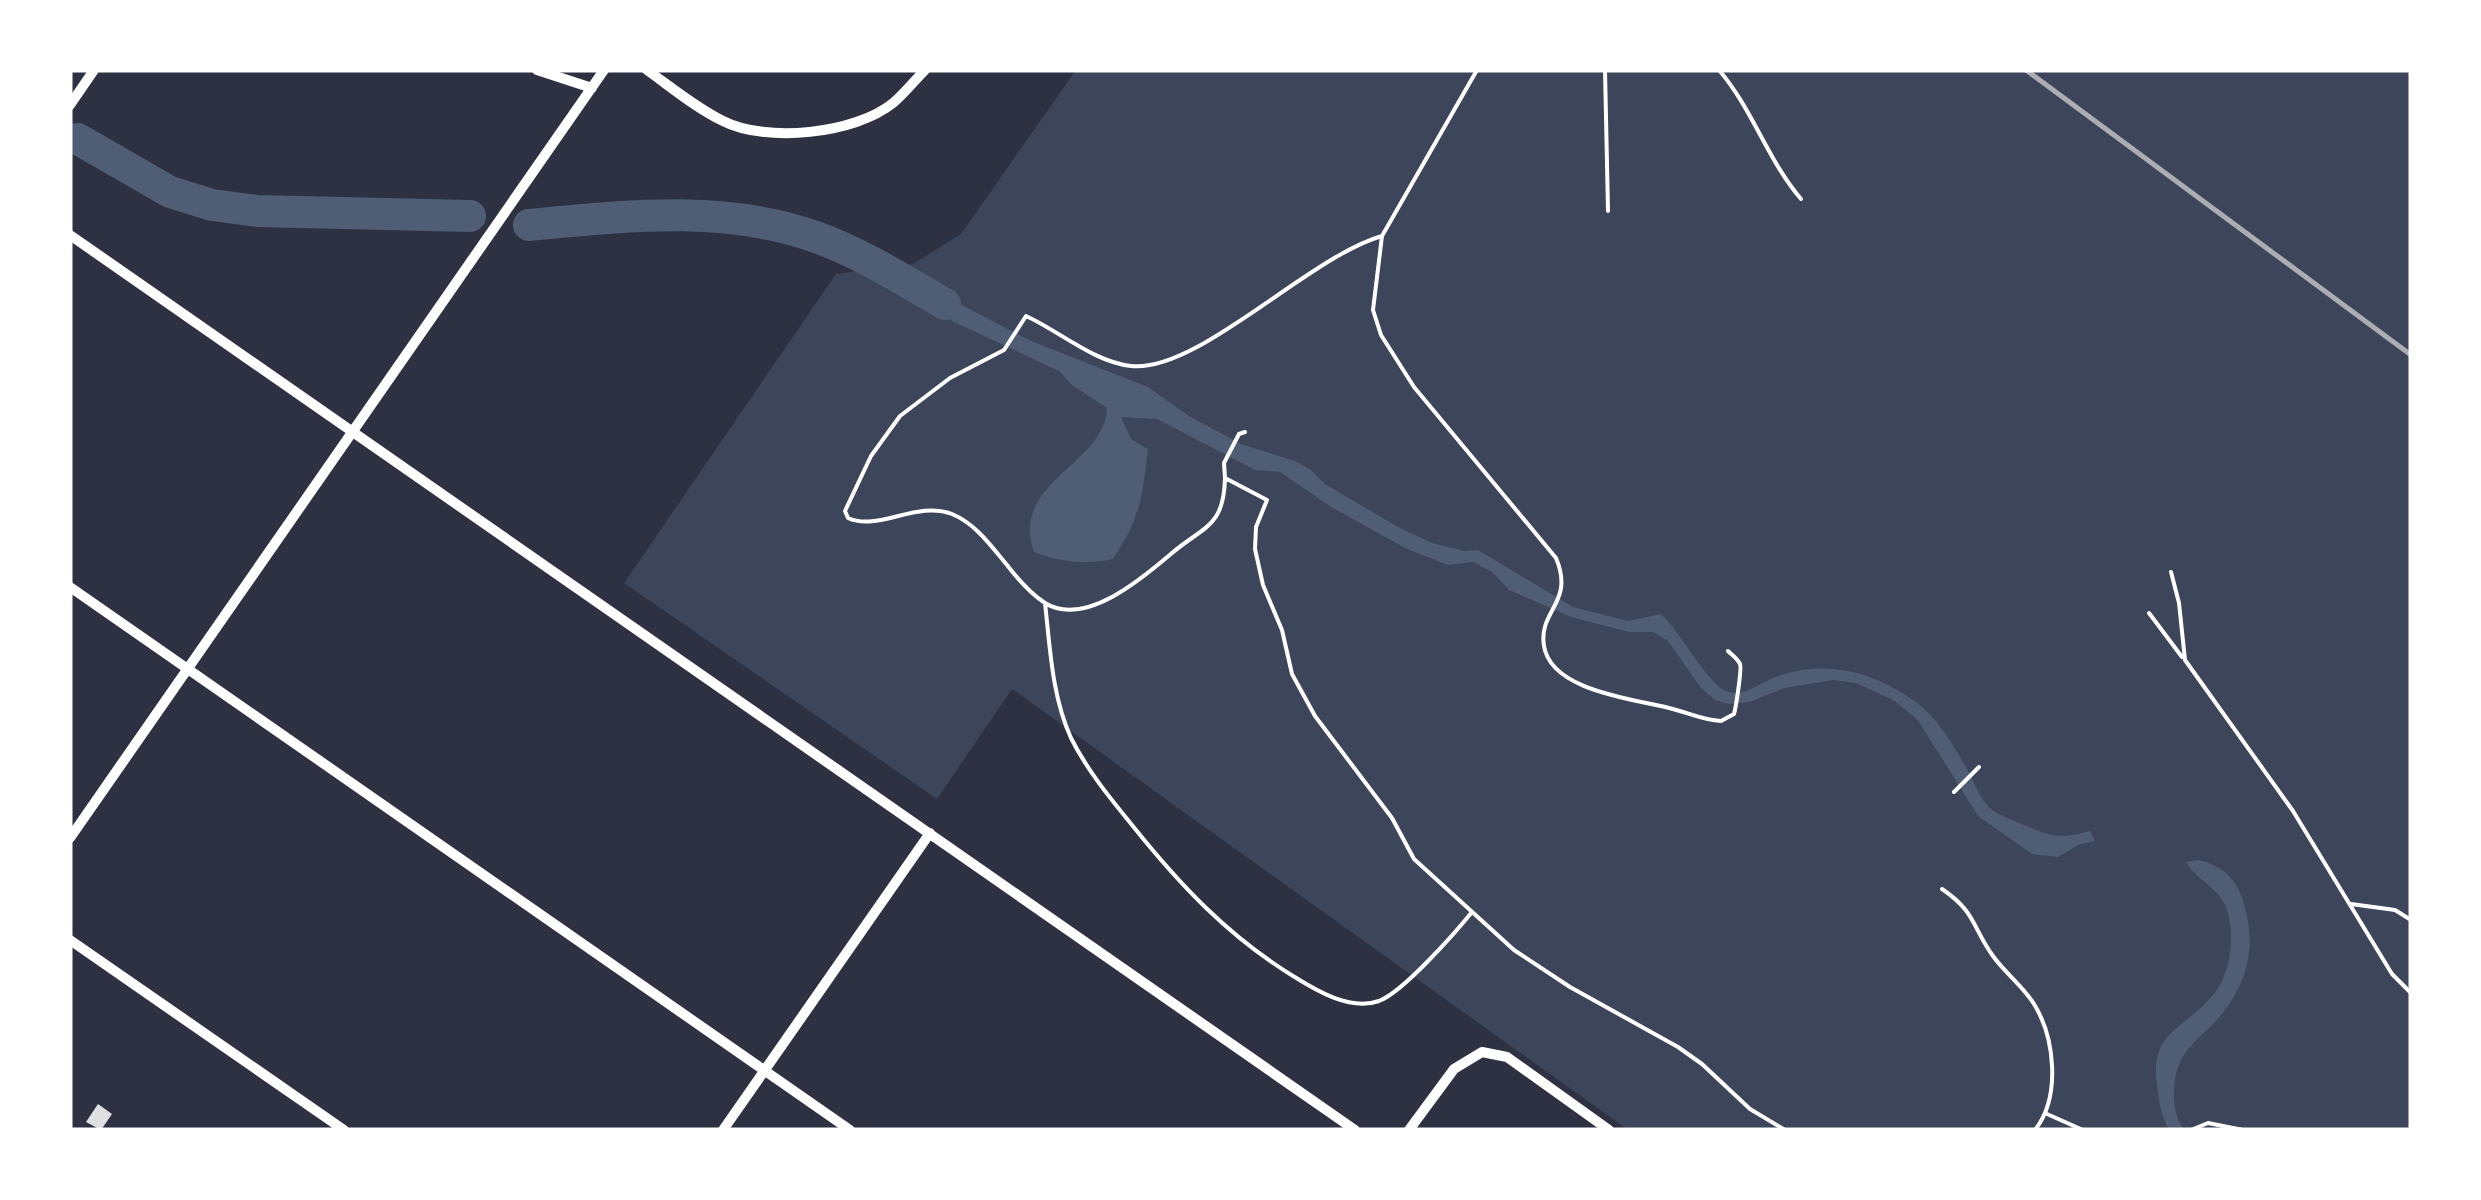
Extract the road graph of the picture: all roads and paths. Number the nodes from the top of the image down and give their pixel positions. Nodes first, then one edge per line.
1 (94, 70) edge
2 (537, 70) edge
3 (604, 70) edge
4 (646, 70) edge
5 (925, 70) edge
6 (1476, 70) edge
7 (1604, 70) edge
8 (1719, 70) edge
9 (592, 88) junction
10 (70, 105) edge
11 (1801, 198) dead end
12 (1608, 210) dead end
13 (70, 235) edge
14 (1382, 236) junction
15 (353, 432) junction
16 (1242, 433) dead end
17 (1225, 478) junction
18 (2171, 572) dead end
19 (70, 588) edge
20 (1045, 603) junction
21 (2148, 613) dead end
22 (1728, 651) dead end
23 (2185, 660) junction
24 (188, 670) junction
25 (1980, 767) dead end
26 (1954, 792) dead end
27 (930, 833) junction
28 (70, 838) edge
29 (1942, 889) dead end
30 (2351, 904) junction
31 (1472, 912) junction
32 (2411, 920) edge
33 (70, 940) edge
34 (2411, 993) edge
35 (765, 1071) junction
36 (2046, 1113) junction
37 (2194, 1128) edge
38 (344, 1130) edge
39 (724, 1130) edge
40 (850, 1130) edge
41 (1355, 1130) edge
42 (1409, 1130) edge
43 (1609, 1130) edge
44 (1784, 1130) edge
45 (2035, 1130) edge
46 (2083, 1130) edge
47 (2244, 1130) edge

1 - 10 street
2 - 9 street
3 - 9 street
4 - 5 street
6 - 14 path
7 - 12 path
8 - 11 path
9 - 15 street
13 - 15 street
14 - 20 path
14 - 22 path
15 - 24 street
15 - 27 street
16 - 17 path
17 - 20 path
17 - 31 path
18 - 23 path
19 - 24 street
20 - 31 path
21 - 23 path
23 - 30 path
24 - 28 street
24 - 35 street
25 - 26 path
27 - 35 street
27 - 41 street
29 - 36 path
30 - 32 path
30 - 34 path
31 - 44 path
33 - 38 street
35 - 39 street
35 - 40 street
36 - 45 path
36 - 46 path
37 - 47 path
42 - 43 street

